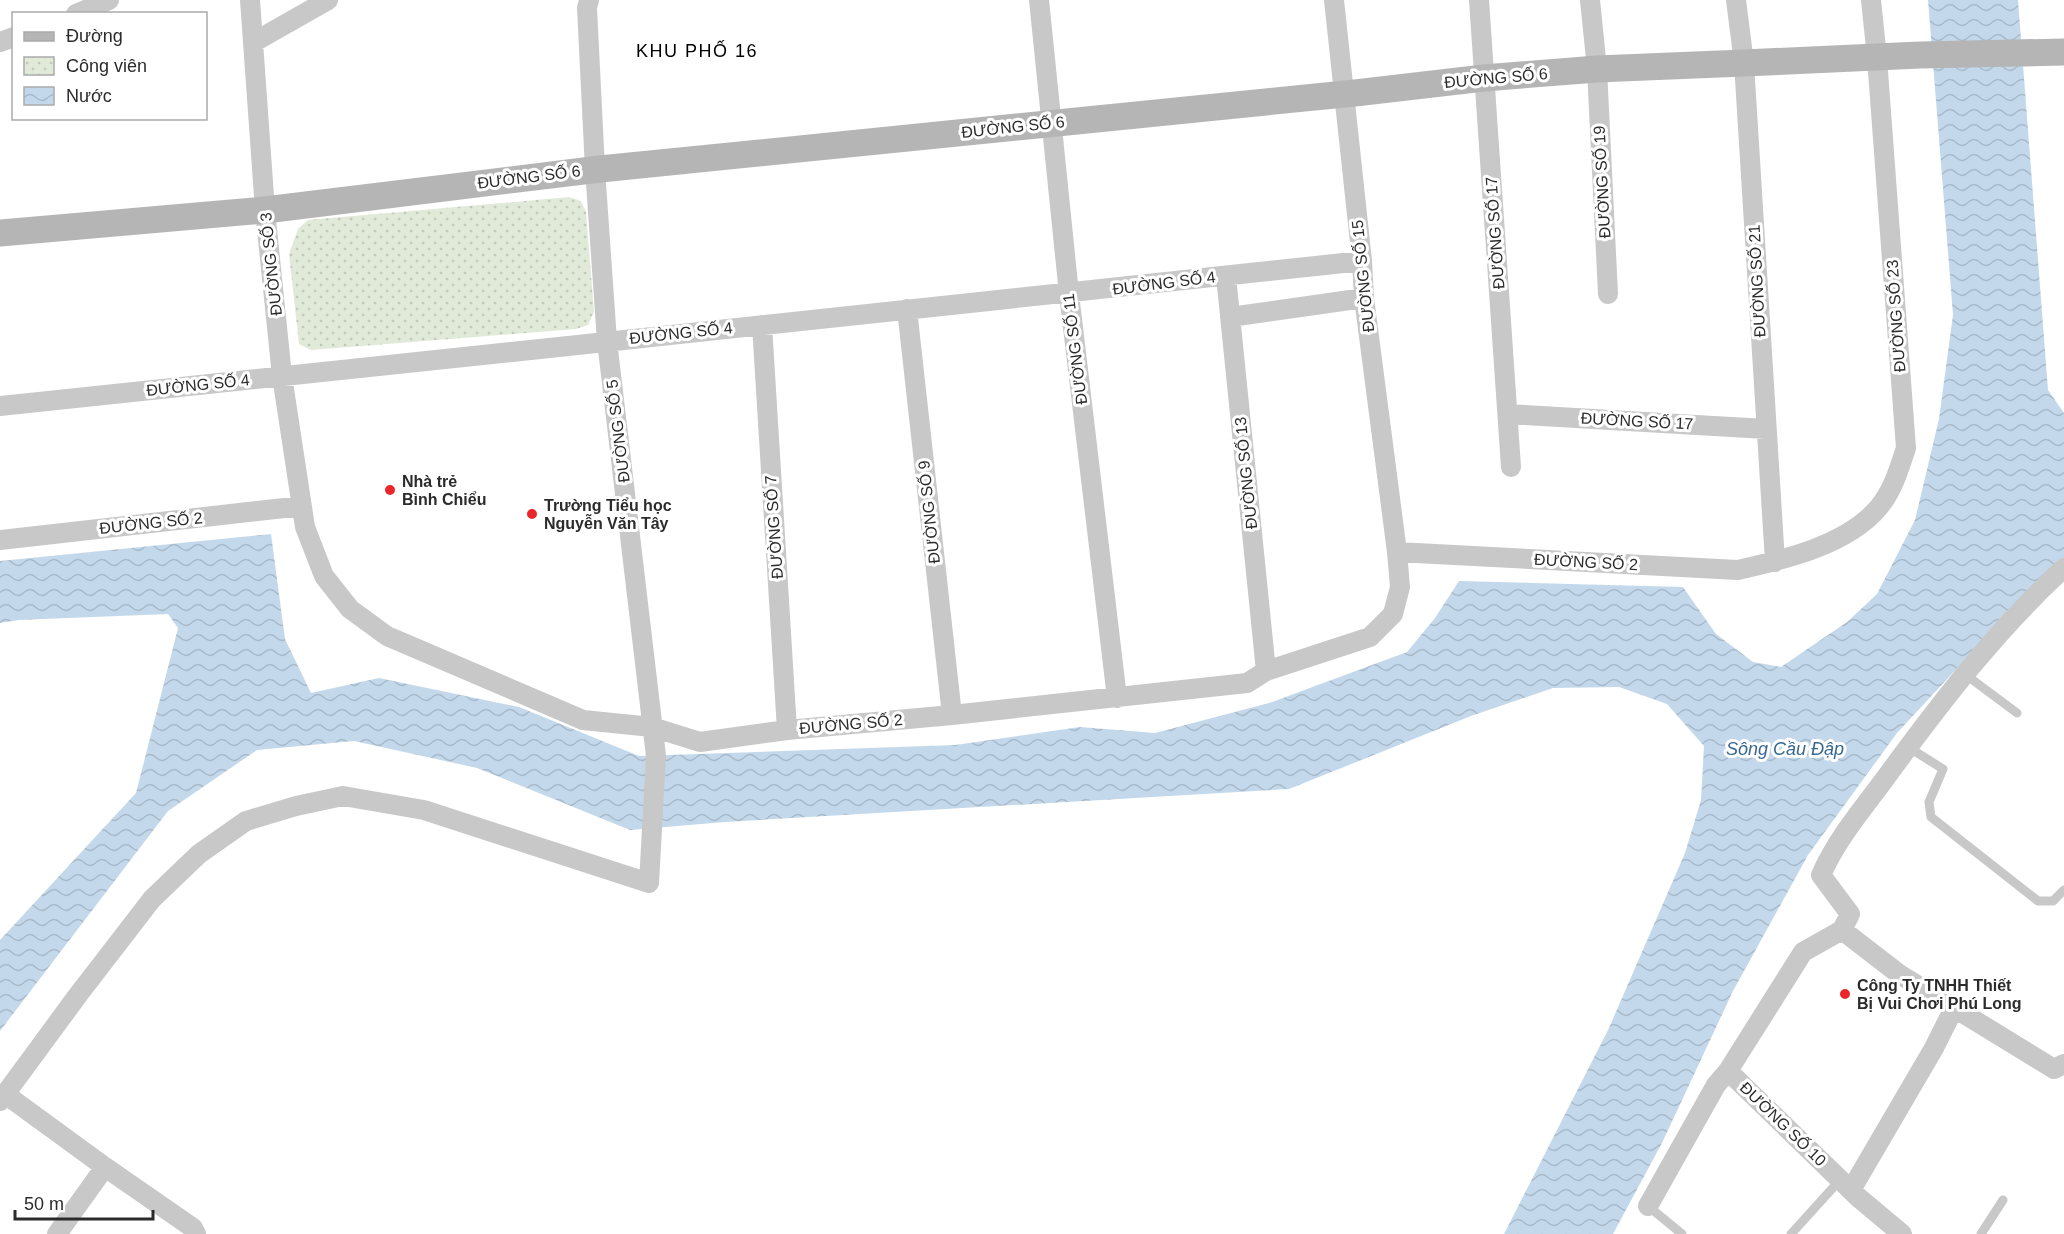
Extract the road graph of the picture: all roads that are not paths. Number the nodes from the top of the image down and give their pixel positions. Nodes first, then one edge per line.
1 (109, 0) edge
2 (250, 0) edge
3 (328, 0) edge
4 (589, 0) edge
5 (1039, 0) edge
6 (1334, 0) edge
7 (1479, 0) edge
8 (1590, 0) edge
9 (1736, 0) edge
10 (1871, 0) edge
11 (81, 12) edge
12 (254, 42) junction
13 (2064, 52) edge
14 (1877, 58) junction
15 (1744, 63) junction
16 (1597, 69) junction
17 (1484, 78) junction
18 (1344, 94) junction
19 (1052, 123) junction
20 (595, 170) junction
21 (265, 210) junction
22 (0, 233) edge
23 (1362, 261) junction
24 (1226, 276) junction
25 (1069, 294) junction
26 (1608, 294) dead end
27 (1364, 298) junction
28 (907, 309) junction
29 (1230, 317) junction
30 (762, 325) junction
31 (607, 341) junction
32 (282, 376) junction
33 (0, 406) edge
34 (1508, 414) junction
35 (1766, 429) junction
36 (1511, 467) dead end
37 (302, 506) junction
38 (305, 527) joint
39 (0, 540) edge
40 (1396, 552) junction
41 (1775, 562) junction
42 (2060, 578) edge
43 (1266, 670) junction
44 (1966, 675) junction
45 (1117, 698) junction
46 (2017, 713) dead end
47 (952, 715) junction
48 (652, 728) junction
49 (788, 730) junction
50 (1908, 747) junction
51 (2064, 890) edge
52 (1842, 930) junction
53 (1954, 1008) junction
54 (2064, 1064) edge
55 (1728, 1071) junction
56 (2, 1098) edge
57 (105, 1167) junction
58 (1846, 1185) junction
59 (2003, 1200) dead end
60 (1648, 1206) joint
61 (57, 1234) edge
62 (196, 1234) edge
63 (1682, 1234) edge
64 (1791, 1234) edge
65 (1902, 1234) edge
66 (1982, 1234) edge

1 - 11 street
2 - 12 street, ĐƯỜNG SỐ 3
3 - 12 street
4 - 20 street, ĐƯỜNG SỐ 5
5 - 19 street, ĐƯỜNG SỐ 11
6 - 18 street, ĐƯỜNG SỐ 15
7 - 17 street, ĐƯỜNG SỐ 17
8 - 16 street, ĐƯỜNG SỐ 19
9 - 15 street, ĐƯỜNG SỐ 21
10 - 14 street, ĐƯỜNG SỐ 23
12 - 21 street, ĐƯỜNG SỐ 3
13 - 14 street, ĐƯỜNG SỐ 6
14 - 15 street, ĐƯỜNG SỐ 6
14 - 41 street, ĐƯỜNG SỐ 23
15 - 16 street, ĐƯỜNG SỐ 6
15 - 35 street, ĐƯỜNG SỐ 21
16 - 17 street, ĐƯỜNG SỐ 6
16 - 26 street, ĐƯỜNG SỐ 19
17 - 18 street, ĐƯỜNG SỐ 6
17 - 34 street, ĐƯỜNG SỐ 17
18 - 19 street, ĐƯỜNG SỐ 6
18 - 23 street, ĐƯỜNG SỐ 15
19 - 20 street, ĐƯỜNG SỐ 6
19 - 25 street, ĐƯỜNG SỐ 11
20 - 21 street, ĐƯỜNG SỐ 6
20 - 31 street, ĐƯỜNG SỐ 5
21 - 22 street, ĐƯỜNG SỐ 6
21 - 32 street, ĐƯỜNG SỐ 3
23 - 24 street, ĐƯỜNG SỐ 4
23 - 27 street, ĐƯỜNG SỐ 15
24 - 25 street, ĐƯỜNG SỐ 4
24 - 29 street, ĐƯỜNG SỐ 13
25 - 28 street, ĐƯỜNG SỐ 4
25 - 45 street, ĐƯỜNG SỐ 11
27 - 29 street
27 - 40 street, ĐƯỜNG SỐ 15
28 - 30 street, ĐƯỜNG SỐ 4
28 - 47 street, ĐƯỜNG SỐ 9
29 - 43 street, ĐƯỜNG SỐ 13
30 - 31 street, ĐƯỜNG SỐ 4
30 - 49 street, ĐƯỜNG SỐ 7
31 - 32 street, ĐƯỜNG SỐ 4
31 - 48 street, ĐƯỜNG SỐ 5
32 - 33 street, ĐƯỜNG SỐ 4
32 - 37 street, ĐƯỜNG SỐ 3
34 - 35 street, ĐƯỜNG SỐ 17
34 - 36 street, ĐƯỜNG SỐ 17
35 - 41 street, ĐƯỜNG SỐ 21
37 - 38 street, ĐƯỜNG SỐ 3
37 - 39 street, ĐƯỜNG SỐ 2
38 - 48 street, ĐƯỜNG SỐ 2
40 - 41 street, ĐƯỜNG SỐ 2
40 - 43 street, ĐƯỜNG SỐ 2
42 - 44 street
43 - 45 street, ĐƯỜNG SỐ 2
44 - 46 lane
44 - 50 street
45 - 47 street, ĐƯỜNG SỐ 2
47 - 49 street, ĐƯỜNG SỐ 2
48 - 49 street, ĐƯỜNG SỐ 2
48 - 56 street, ĐƯỜNG SỐ 5
50 - 51 lane
50 - 52 street
52 - 53 street
52 - 55 street
53 - 54 street
53 - 58 street
55 - 58 street, ĐƯỜNG SỐ 10
55 - 60 street, ĐƯỜNG SỐ 10
56 - 57 street
57 - 61 street
57 - 62 street
58 - 64 lane
58 - 65 street, ĐƯỜNG SỐ 10
59 - 66 lane
60 - 63 lane

